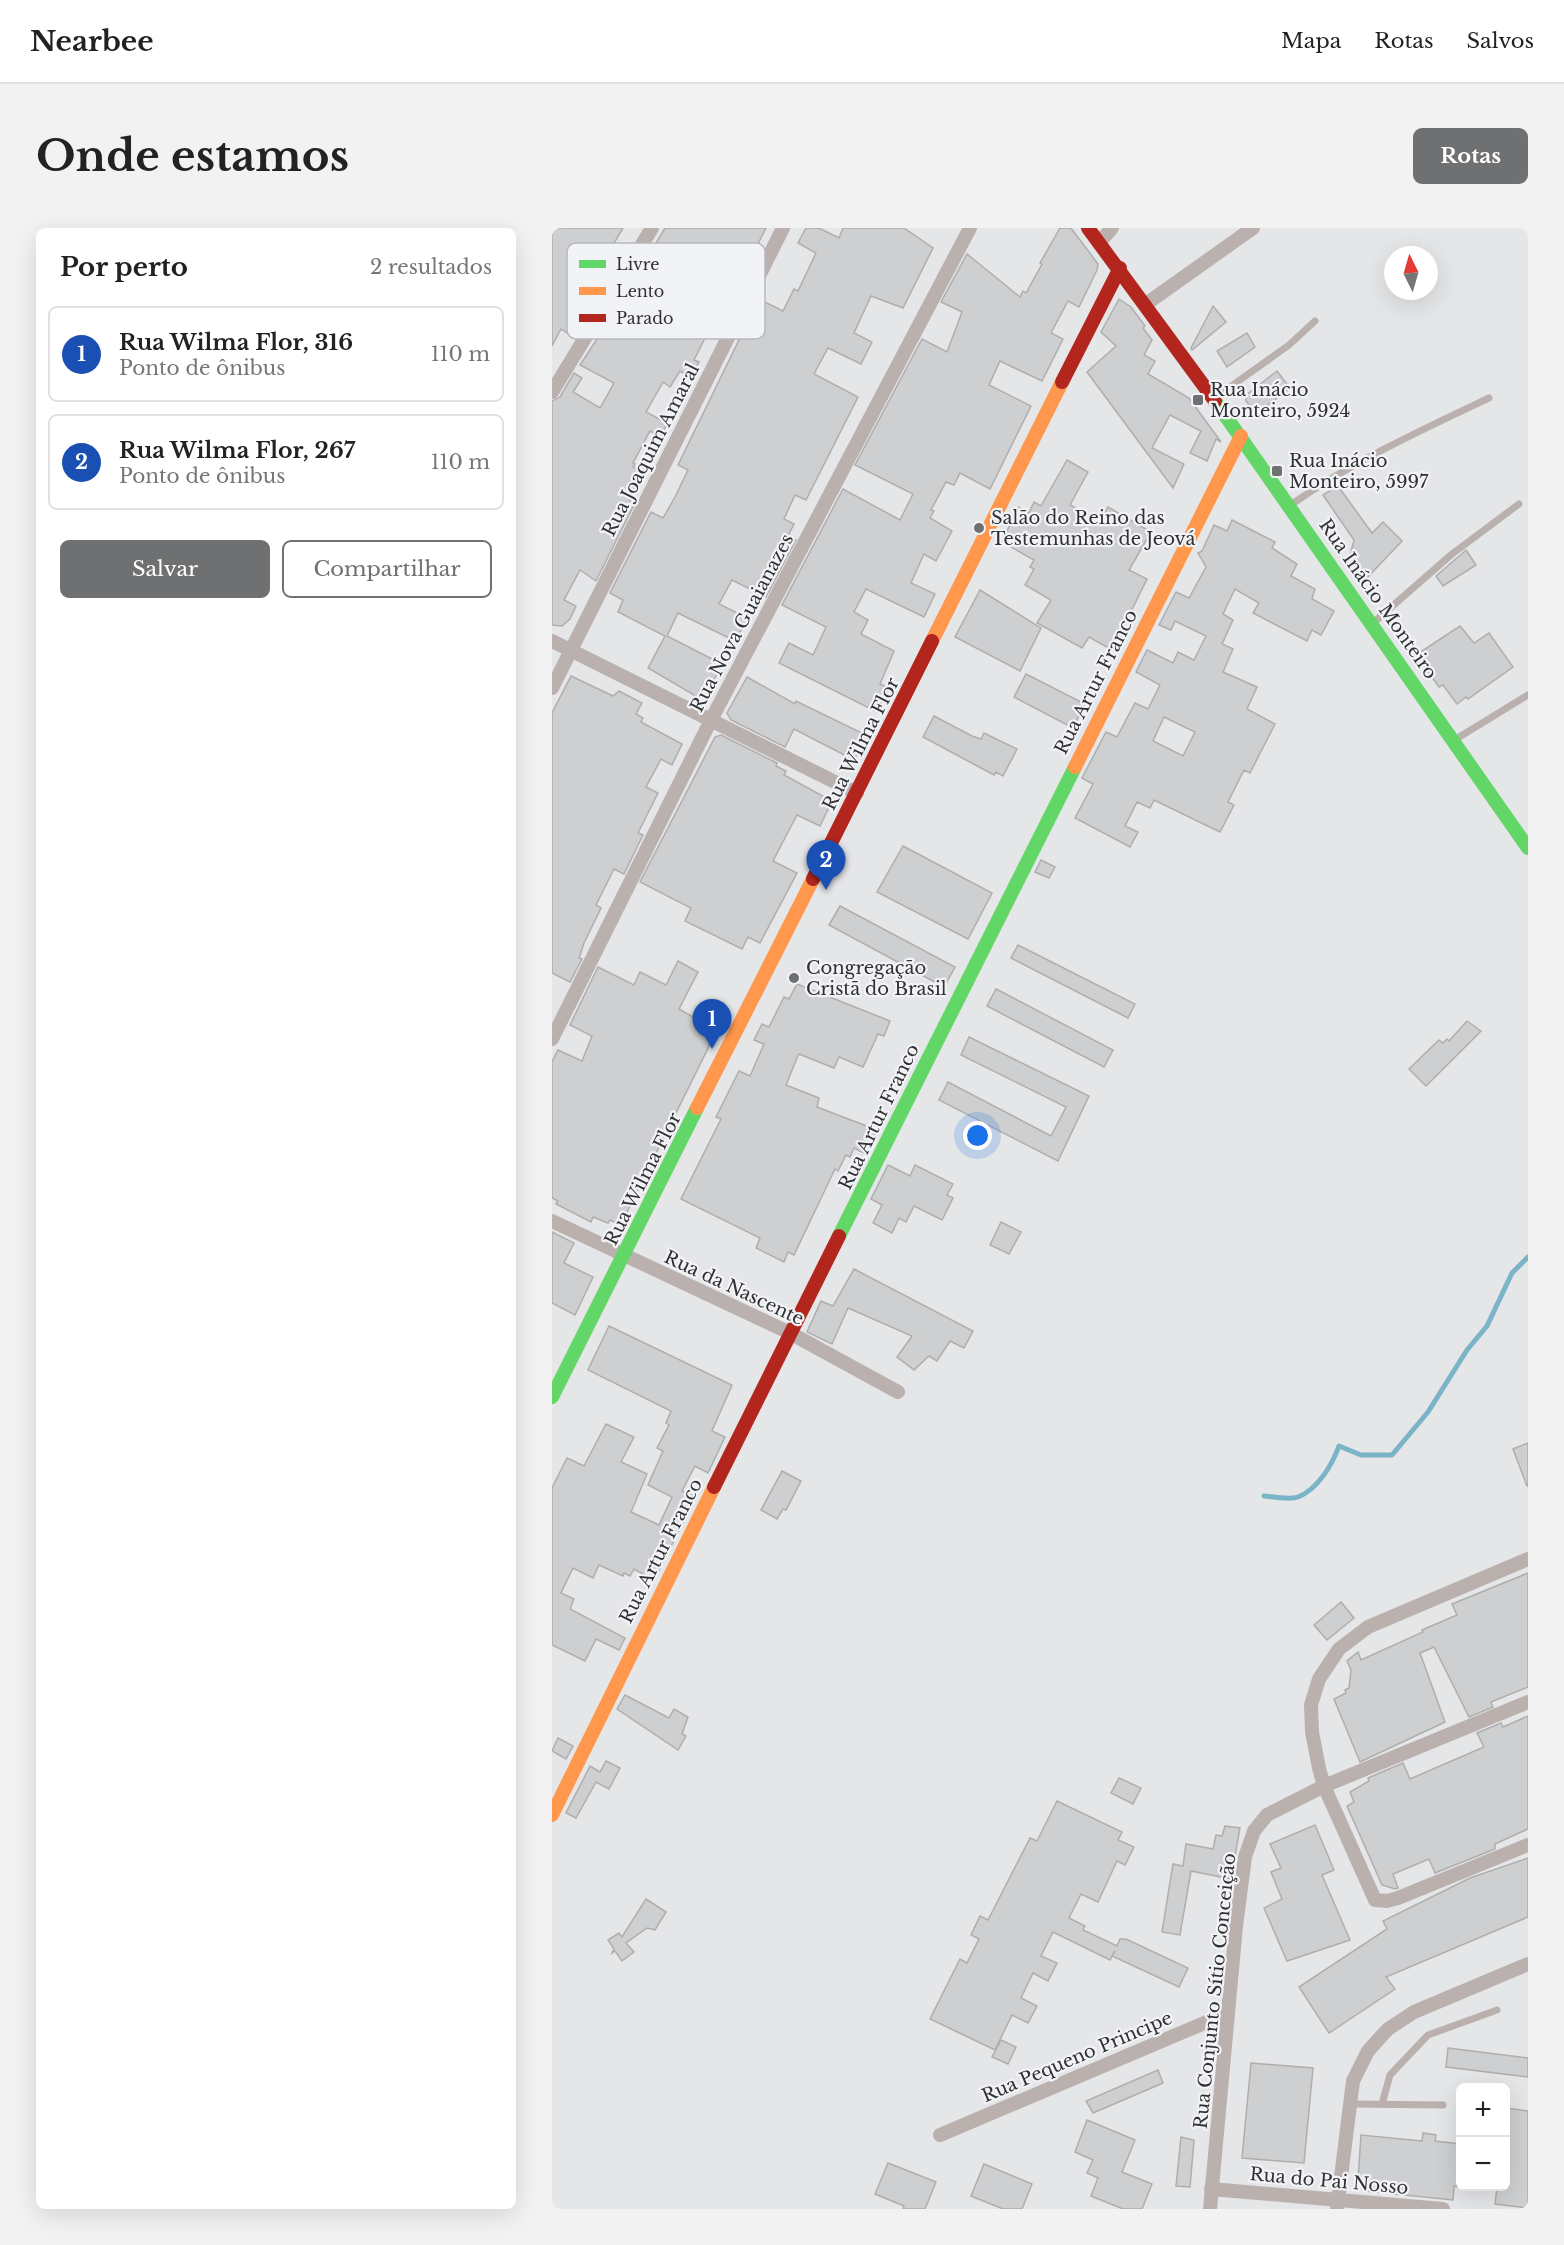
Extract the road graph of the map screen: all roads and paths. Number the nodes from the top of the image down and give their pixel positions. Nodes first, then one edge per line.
1 (652, 228) edge
2 (783, 228) edge
3 (970, 228) edge
4 (1088, 228) edge
5 (1112, 228) edge
6 (1253, 228) edge
7 (643, 243) edge
8 (1100, 243) junction
9 (765, 264) edge
10 (1120, 268) junction
11 (1146, 304) junction
12 (1315, 321) dead end
13 (584, 339) edge
14 (727, 339) edge
15 (552, 392) edge
16 (1214, 398) junction
17 (1489, 398) dead end
18 (1241, 436) junction
19 (1519, 504) dead end
20 (1290, 505) junction
21 (1373, 623) junction
22 (552, 641) edge
23 (570, 651) junction
24 (552, 688) edge
25 (1528, 695) edge
26 (711, 720) junction
27 (1454, 741) junction
28 (857, 793) junction
29 (1528, 848) edge
30 (552, 1039) edge
31 (552, 1221) edge
32 (625, 1256) junction
33 (790, 1333) junction
34 (898, 1392) dead end
35 (552, 1397) edge
36 (1528, 1559) edge
37 (1528, 1702) edge
38 (1324, 1786) junction
39 (552, 1815) edge
40 (1528, 1845) edge
41 (1528, 1964) edge
42 (1497, 2010) dead end
43 (1228, 2013) junction
44 (1350, 2104) junction
45 (1382, 2104) junction
46 (1443, 2106) dead end
47 (940, 2135) dead end
48 (1211, 2189) junction
49 (1338, 2204) edge
50 (1210, 2209) edge
51 (1443, 2209) edge

1 - 7 street
2 - 9 street, Rua Joaquim Amaral
3 - 26 street, Rua Nova Guaianazes
4 - 8 street, Rua Inácio Monteiro
5 - 8 street
6 - 11 street
8 - 10 street, Rua Inácio Monteiro
10 - 11 street, Rua Inácio Monteiro
10 - 28 street, Rua Wilma Flor
11 - 16 street, Rua Inácio Monteiro
12 - 16 lane
13 - 15 street
14 - 23 street, Rua Joaquim Amaral
16 - 18 street, Rua Inácio Monteiro
17 - 20 lane
18 - 20 street, Rua Inácio Monteiro
18 - 33 street, Rua Artur Franco
19 - 21 lane
20 - 21 street, Rua Inácio Monteiro
21 - 27 street, Rua Inácio Monteiro
22 - 23 street
23 - 24 street, Rua Joaquim Amaral
23 - 26 street
25 - 27 lane
26 - 28 street
26 - 30 street, Rua Nova Guaianazes
27 - 29 street, Rua Inácio Monteiro
28 - 32 street, Rua Wilma Flor
31 - 32 street, Rua da Nascente
32 - 33 street, Rua da Nascente
32 - 35 street, Rua Wilma Flor
33 - 34 street, Rua da Nascente
33 - 39 street, Rua Artur Franco
36 - 38 street
37 - 38 street, Rua Conjunto Sítio Conceição
38 - 40 street
38 - 43 street, Rua Conjunto Sítio Conceição
41 - 44 street
42 - 45 lane
43 - 47 street, Rua Pequeno Principe
43 - 48 street, Rua Conjunto Sítio Conceição
44 - 45 lane
44 - 49 street
45 - 46 lane
48 - 49 street, Rua do Pai Nosso
48 - 50 street, Rua Conjunto Sítio Conceição
49 - 51 street, Rua do Pai Nosso

